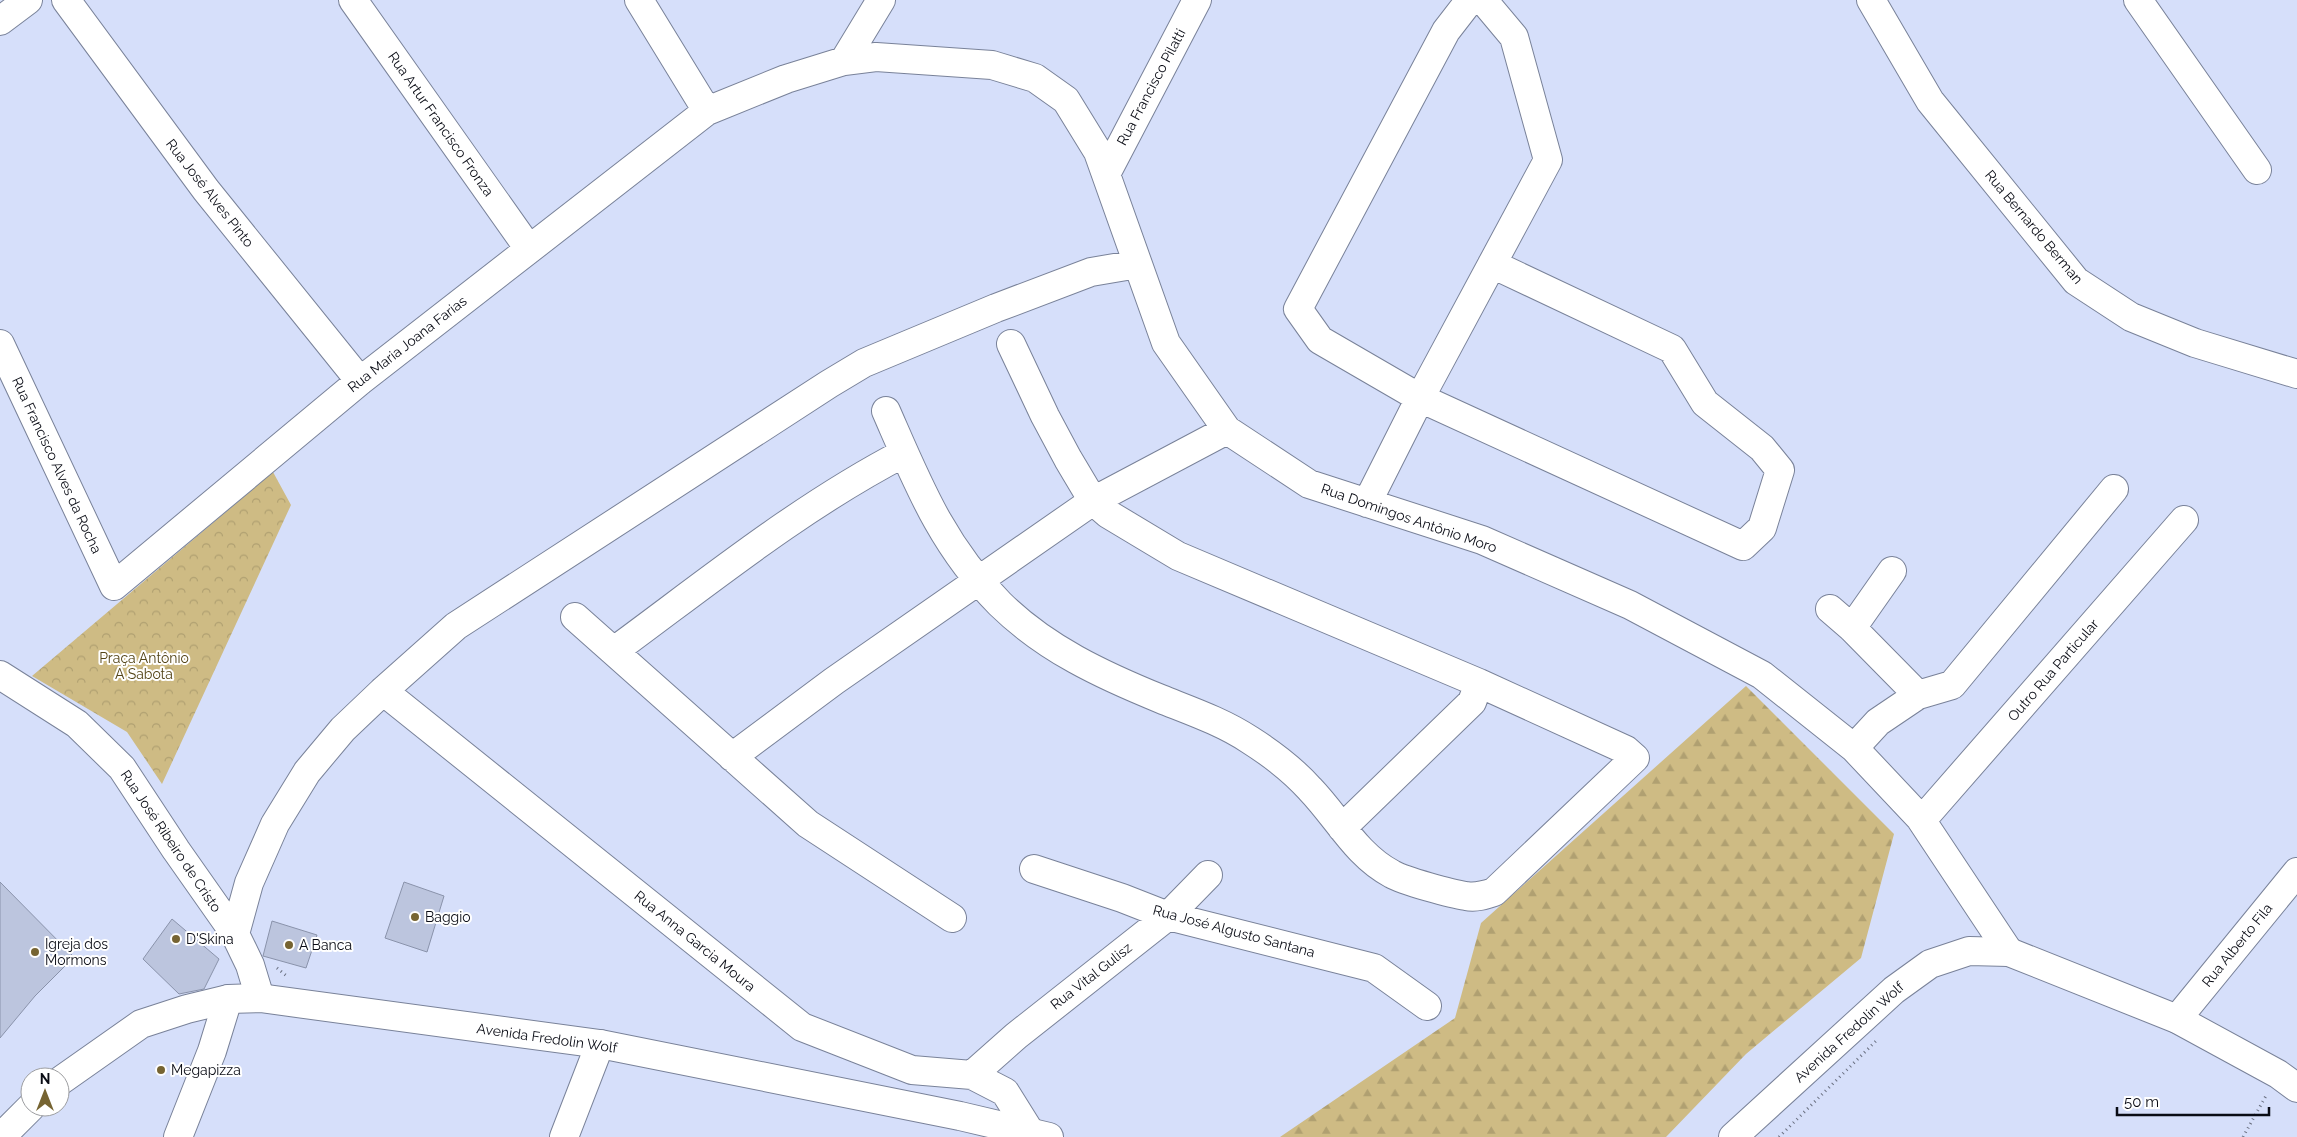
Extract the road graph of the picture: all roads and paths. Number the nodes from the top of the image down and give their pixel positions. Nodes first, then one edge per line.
1 (28, 0) edge
2 (66, 0) edge
3 (353, 0) edge
4 (639, 0) edge
5 (881, 0) edge
6 (1197, 0) edge
7 (1470, 0) edge
8 (1483, 0) edge
9 (1871, 0) edge
10 (2138, 0) edge
11 (0, 21) edge
12 (844, 62) junction
13 (708, 111) junction
14 (2257, 170) dead end
15 (1106, 174) junction
16 (529, 249) junction
17 (1138, 264) junction
18 (1492, 264) junction
19 (0, 344) edge
20 (1011, 344) dead end
21 (2297, 374) edge
22 (360, 381) junction
23 (1420, 398) junction
24 (886, 411) dead end
25 (1227, 430) junction
26 (904, 453) junction
27 (2114, 489) dead end
28 (1093, 502) junction
29 (1367, 503) junction
30 (2184, 520) dead end
31 (1892, 571) dead end
32 (979, 582) junction
33 (114, 586) joint
34 (1830, 609) dead end
35 (575, 617) dead end
36 (1852, 628) junction
37 (614, 651) junction
38 (2, 681) edge
39 (1479, 683) junction
40 (383, 691) junction
41 (1918, 695) junction
42 (1854, 748) junction
43 (732, 757) junction
44 (1922, 820) junction
45 (1342, 828) junction
46 (1034, 869) dead end
47 (2297, 872) edge
48 (1208, 875) dead end
49 (1168, 916) junction
50 (952, 918) dead end
51 (235, 934) junction
52 (2009, 952) junction
53 (260, 998) junction
54 (228, 999) junction
55 (1427, 1006) dead end
56 (2177, 1019) junction
57 (1884, 1034) dead end
58 (600, 1044) junction
59 (70, 1074) edge
60 (972, 1075) junction
61 (2292, 1083) edge
62 (21, 1117) edge
63 (1040, 1134) edge
64 (1, 1137) edge
65 (178, 1137) edge
66 (564, 1137) edge
67 (1733, 1137) edge
68 (1779, 1137) edge
69 (2242, 1137) edge

1 - 11 street
2 - 22 street, Rua José Alves Pinto
3 - 16 street, Rua Artur Francisco Fronza
4 - 13 street
5 - 12 street
6 - 15 street, Rua Francisco Pilatti
7 - 23 street
8 - 18 street
9 - 21 street, Rua Bernardo Berman
10 - 14 street
12 - 13 street, Rua Domingos Antônio Moro
12 - 15 street, Rua Domingos Antônio Moro
13 - 16 street, Rua Maria Joana Farias
15 - 17 street, Rua Domingos Antônio Moro
16 - 22 street, Rua Maria Joana Farias
17 - 25 street, Rua Domingos Antônio Moro
17 - 40 street
18 - 23 street
18 - 23 street
19 - 33 street, Rua Francisco Alves da Rocha
20 - 28 street
22 - 33 street, Rua Maria Joana Farias
23 - 29 street
24 - 26 street
25 - 28 street
25 - 29 street, Rua Domingos Antônio Moro
26 - 32 street
26 - 37 street
27 - 41 street
28 - 32 street
28 - 39 street
29 - 42 street, Rua Domingos Antônio Moro
30 - 44 street, Outro Rua Particular
31 - 36 street
32 - 43 street
32 - 45 street
34 - 36 street
35 - 37 street
36 - 41 street
37 - 43 street
38 - 51 street, Rua José Ribeiro de Cristo
39 - 45 street
39 - 45 street
40 - 51 street
40 - 60 street, Rua Anna Garcia Moura
41 - 42 street
42 - 44 street, Rua Domingos Antônio Moro
43 - 50 street
44 - 52 street, Rua Domingos Antônio Moro
46 - 49 street, Rua José Algusto Santana
47 - 56 street, Rua Alberto Fila
48 - 49 street, Rua Vital Gulisz
49 - 55 street, Rua José Algusto Santana
49 - 60 street, Rua Vital Gulisz
51 - 53 street, Rua José Ribeiro de Cristo
52 - 56 street
52 - 67 street, Avenida Fredolin Wolf
53 - 54 street, Avenida Fredolin Wolf
53 - 58 street, Avenida Fredolin Wolf
54 - 59 street, Avenida Fredolin Wolf
54 - 65 street
56 - 61 street
57 - 68 path
58 - 63 street, Avenida Fredolin Wolf
58 - 66 street
60 - 63 street, Rua Anna Garcia Moura
61 - 69 path
62 - 64 street

